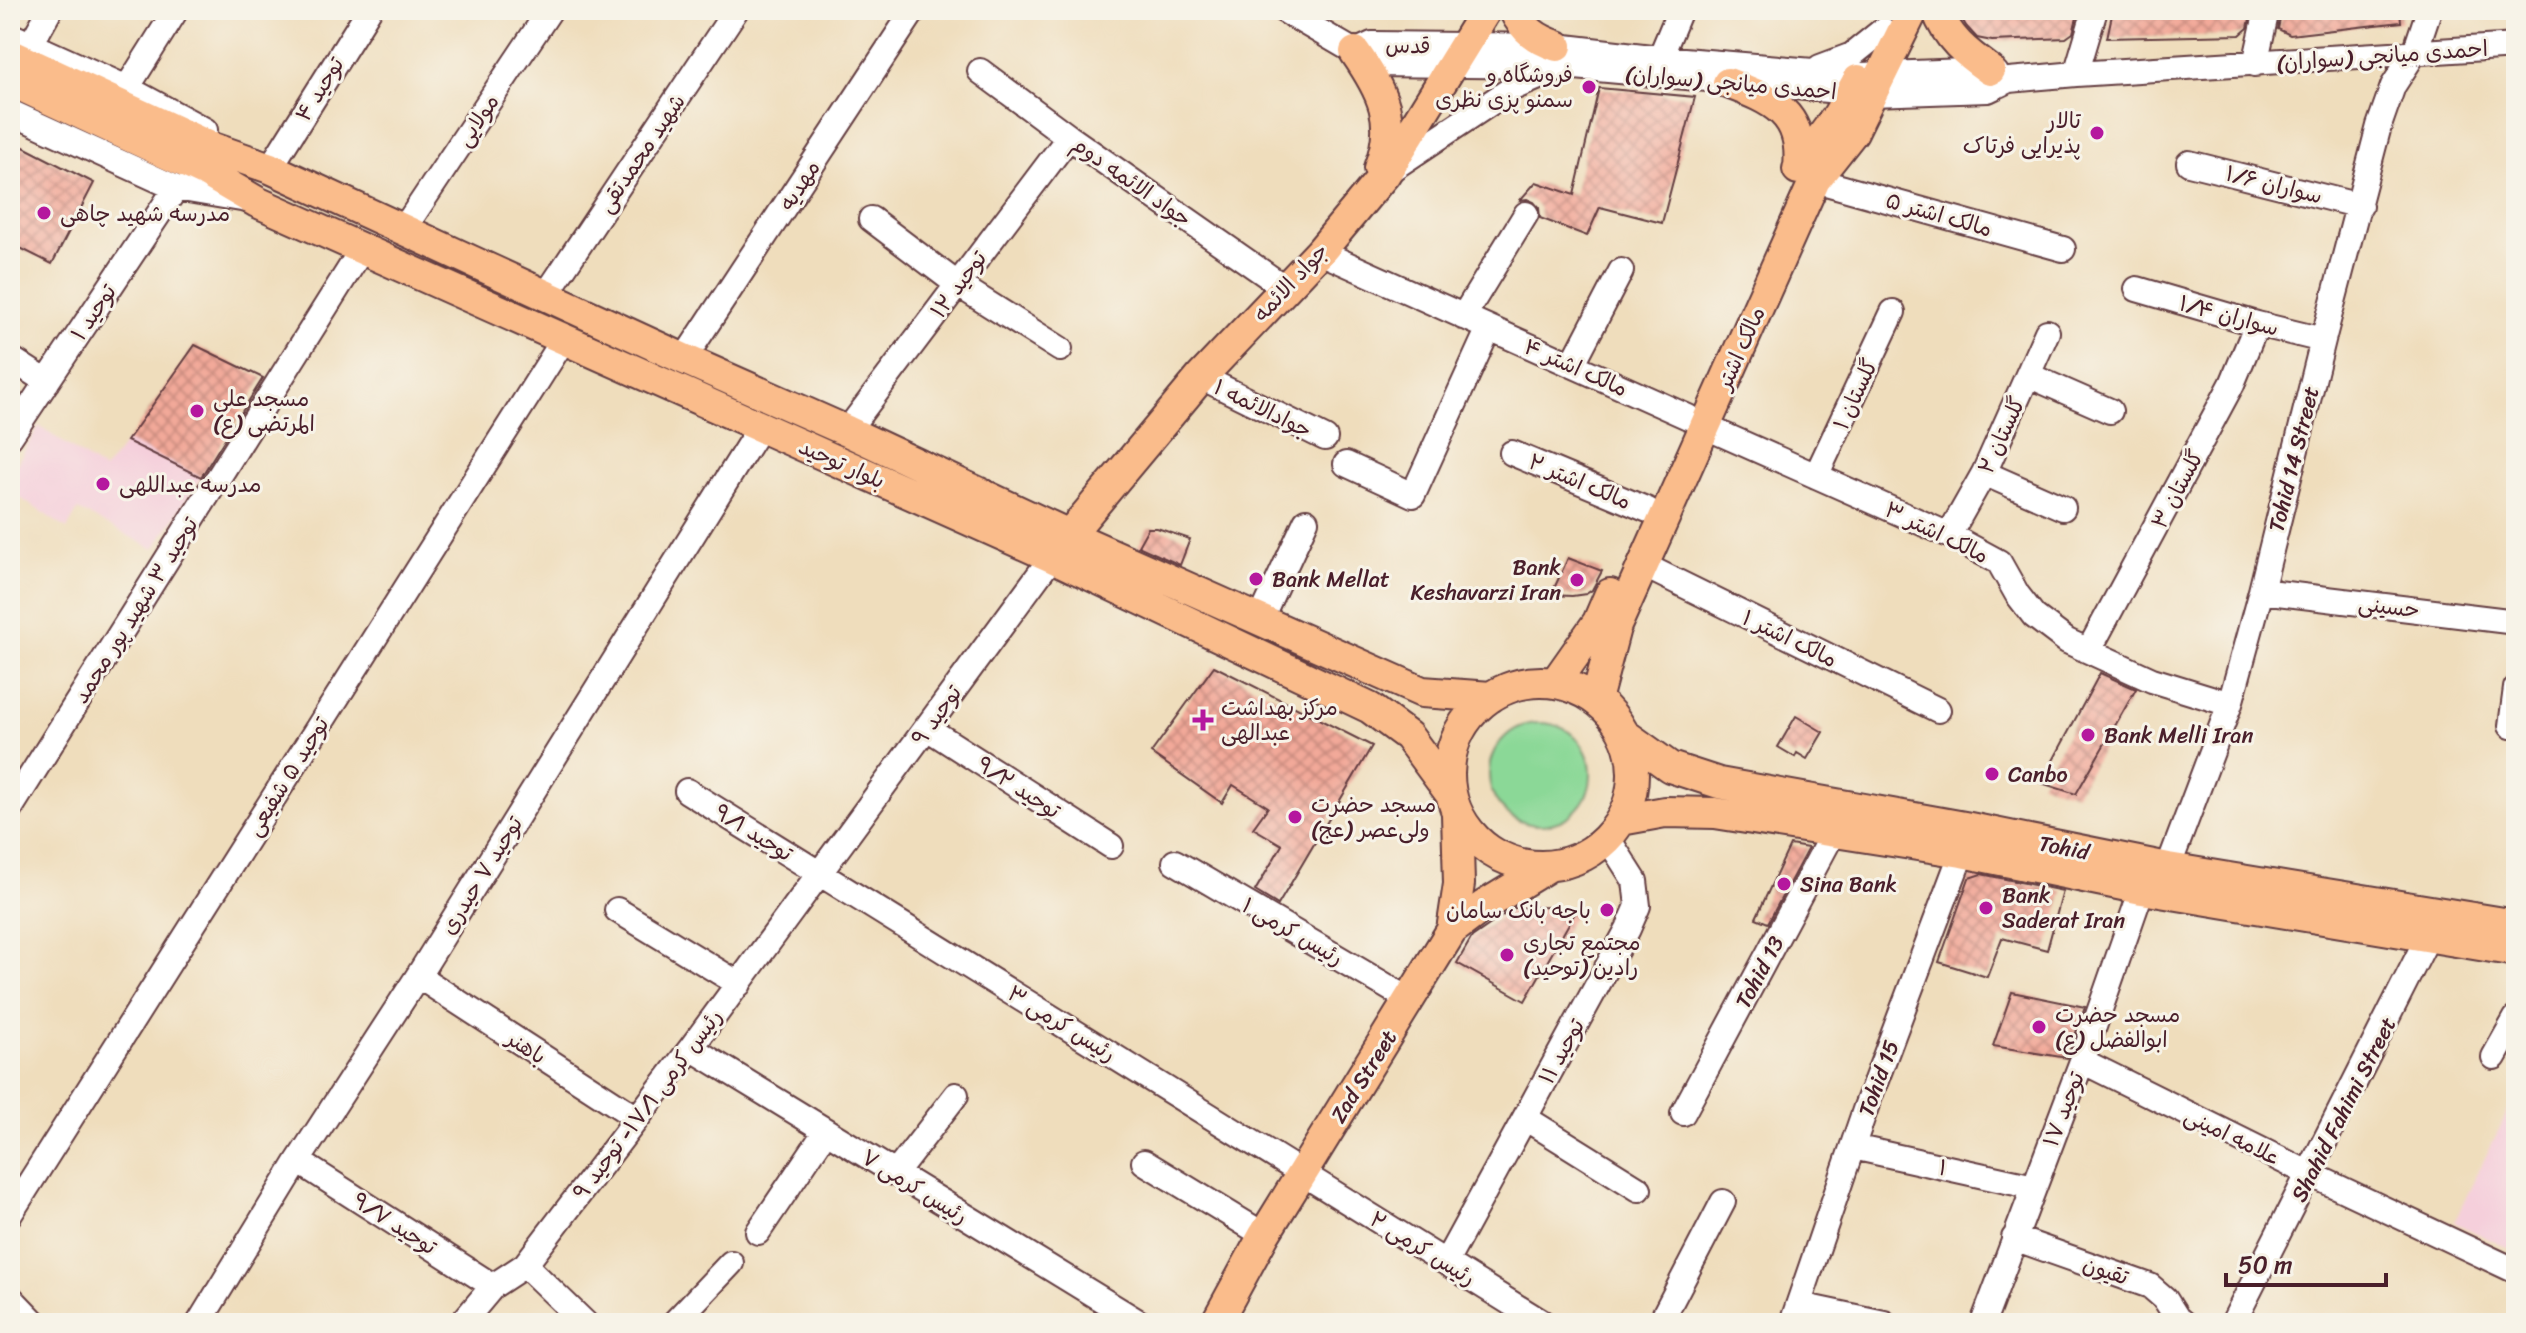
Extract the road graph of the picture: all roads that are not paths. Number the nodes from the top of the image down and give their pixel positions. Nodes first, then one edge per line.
1 (50, 10) edge
2 (176, 10) edge
3 (369, 10) edge
4 (550, 10) edge
5 (736, 10) edge
6 (914, 10) edge
7 (1283, 10) edge
8 (1514, 10) edge
9 (1680, 10) edge
10 (1913, 10) edge
11 (1937, 10) edge
12 (2095, 10) edge
13 (2267, 10) edge
14 (2429, 10) edge
15 (1484, 12) edge
16 (1888, 20) edge
17 (17, 44) edge
18 (1396, 45) junction
19 (2516, 46) edge
20 (1355, 52) junction
21 (2415, 52) junction
22 (1457, 56) junction
23 (1560, 56) junction
24 (1660, 58) junction
25 (2255, 64) junction
26 (1811, 70) junction
27 (980, 71) dead end
28 (2076, 74) junction
29 (1999, 75) junction
30 (10, 81) edge
31 (1728, 83) junction
32 (1866, 84) junction
33 (127, 88) junction
34 (1920, 94) junction
35 (10, 112) edge
36 (1853, 132) junction
37 (1069, 137) junction
38 (209, 160) junction
39 (2189, 163) dead end
40 (270, 168) junction
41 (1807, 174) junction
42 (1378, 183) junction
43 (176, 188) junction
44 (257, 202) junction
45 (2360, 206) junction
46 (1526, 214) dead end
47 (871, 219) dead end
48 (403, 230) junction
49 (362, 249) junction
50 (2063, 249) dead end
51 (1320, 252) junction
52 (1621, 271) dead end
53 (957, 284) junction
54 (1285, 288) junction
55 (2137, 289) dead end
56 (546, 295) junction
57 (1893, 312) dead end
58 (1463, 317) junction
59 (2257, 324) junction
60 (1489, 328) junction
61 (2047, 332) dead end
62 (564, 339) junction
63 (2323, 340) junction
64 (1060, 349) dead end
65 (10, 358) edge
66 (684, 359) junction
67 (1572, 365) junction
68 (2028, 375) junction
69 (1201, 377) junction
70 (47, 382) junction
71 (2110, 411) dead end
72 (1697, 422) junction
73 (760, 427) junction
74 (847, 431) junction
75 (10, 437) edge
76 (1325, 438) dead end
77 (1512, 453) dead end
78 (1346, 464) dead end
79 (1984, 473) junction
80 (1816, 476) junction
81 (2063, 508) dead end
82 (1648, 510) junction
83 (1306, 521) dead end
84 (1949, 535) junction
85 (1061, 546) junction
86 (1643, 565) junction
87 (2261, 591) junction
88 (1260, 620) junction
89 (2516, 622) edge
90 (2089, 650) junction
91 (1555, 683) junction
92 (2516, 688) edge
93 (1491, 697) junction
94 (1596, 700) junction
95 (2230, 704) junction
96 (1938, 710) dead end
97 (2511, 726) dead end
98 (927, 728) junction
99 (1624, 734) junction
100 (687, 791) dead end
101 (1454, 804) junction
102 (10, 809) edge
103 (1614, 828) junction
104 (1834, 831) junction
105 (1111, 846) dead end
106 (1962, 852) junction
107 (1175, 862) dead end
108 (1549, 866) junction
109 (2168, 868) junction
110 (820, 873) junction
111 (2142, 889) junction
112 (617, 910) dead end
113 (2516, 925) edge
114 (1452, 930) junction
115 (2428, 937) junction
116 (2516, 951) edge
117 (418, 976) junction
118 (739, 984) junction
119 (1410, 1000) junction
120 (2516, 1018) edge
121 (691, 1048) junction
122 (2494, 1057) dead end
123 (2082, 1061) junction
124 (956, 1095) dead end
125 (1683, 1113) dead end
126 (637, 1118) junction
127 (1525, 1118) junction
128 (826, 1131) junction
129 (1853, 1147) junction
130 (298, 1161) junction
131 (1144, 1162) dead end
132 (1303, 1172) junction
133 (895, 1174) junction
134 (2310, 1174) junction
135 (2034, 1187) junction
136 (1639, 1189) dead end
137 (1723, 1202) dead end
138 (10, 1214) edge
139 (758, 1232) dead end
140 (1264, 1235) junction
141 (2014, 1238) junction
142 (1446, 1262) junction
143 (731, 1263) dead end
144 (525, 1265) junction
145 (2516, 1271) edge
146 (493, 1286) junction
147 (10, 1297) edge
148 (1796, 1314) edge
149 (35, 1323) edge
150 (199, 1323) edge
151 (462, 1323) edge
152 (585, 1323) edge
153 (674, 1323) edge
154 (1140, 1323) edge
155 (1216, 1323) edge
156 (1543, 1323) edge
157 (1660, 1323) edge
158 (1884, 1323) edge
159 (1983, 1323) edge
160 (2183, 1323) edge
161 (2233, 1323) edge

1 - 17 street
2 - 33 street
3 - 40 street, توحید ۴
4 - 48 street, مولایی
5 - 56 street, شهید محمدتقی
6 - 66 street, مهدیه
7 - 20 street, قدس
8 - 23 main road
9 - 24 street
10 - 32 main road, مالک اشتر
11 - 29 main road
12 - 28 street
13 - 25 street
14 - 21 street, Tohid 14 Street
15 - 18 street
15 - 22 main road, جواد الائمه
16 - 26 street
16 - 32 main road, مالک اشتر
17 - 33 street
17 - 38 main road
18 - 20 street, قدس
18 - 22 street, قدس
19 - 21 street, احمدی میانجی (سواران)
20 - 22 street, قدس
20 - 42 main road
21 - 25 street, احمدی میانجی (سواران)
21 - 45 street, Tohid 14 Street
22 - 23 street, احمدی میانجی (سواران)
22 - 42 main road, جواد الائمه
23 - 24 street, احمدی میانجی (سواران)
23 - 31 street, احمدی میانجی (سواران)
23 - 42 street
24 - 26 street, احمدی میانجی (سواران)
25 - 28 street, احمدی میانجی (سواران)
26 - 32 street, احمدی میانجی (سواران)
27 - 37 street, جواد الائمه دوم
28 - 29 street, احمدی میانجی (سواران)
29 - 32 street, احمدی میانجی (سواران)
29 - 34 street, احمدی میانجی (سواران)
30 - 38 main road
31 - 32 street, احمدی میانجی (سواران)
31 - 41 main road
32 - 34 street, احمدی میانجی (سواران)
32 - 36 main road, مالک اشتر
32 - 41 main road, مالک اشتر
33 - 40 street
34 - 36 street
35 - 43 street
36 - 41 main road, مالک اشتر
37 - 53 street, توحید ۱۲
37 - 54 street, جواد الائمه دوم
38 - 40 main road, بلوار توحید
38 - 44 main road, بلوار توحید
39 - 45 street, سواران ۱/۶
40 - 48 main road, بلوار توحید
41 - 50 street, مالک اشتر ۵
41 - 72 main road, مالک اشتر
42 - 51 main road, جواد الائمه
43 - 44 street
43 - 70 street, توحید ۱
44 - 49 main road, بلوار توحید
45 - 63 street, Tohid 14 Street
46 - 58 street
47 - 53 street
48 - 56 main road, بلوار توحید
49 - 62 main road, بلوار توحید
49 - 102 street, توحید ۳ شهيد پور محمد
51 - 54 main road, جواد الائمه
51 - 58 street, مالک اشتر ۴
52 - 67 street
53 - 64 street
53 - 74 street, توحید ۱۲
54 - 69 main road, جواد الائمه
55 - 59 street, سواران ۱/۴
56 - 66 main road, بلوار توحید
57 - 80 street, گلستان ۱
58 - 60 street, مالک اشتر ۴
59 - 63 street, سواران ۱/۴
59 - 90 street, گلستان ۳
60 - 67 street, مالک اشتر ۴
60 - 78 street
61 - 68 street, گلستان ۲
62 - 73 main road, بلوار توحید
62 - 138 street, توحید ۵ شفیعی
63 - 87 street, Tohid 14 Street
65 - 70 street
66 - 74 main road, بلوار توحید
67 - 72 street, مالک اشتر ۴
68 - 71 street
68 - 79 street, گلستان ۲
69 - 76 street, جوادالائمه ۱
69 - 85 main road, جواد الائمه
70 - 75 street, توحید ۱
72 - 80 street, مالک اشتر ۳
72 - 82 main road, مالک اشتر
72 - 86 main road, مالک اشتر
73 - 85 main road, بلوار توحید
73 - 117 street, توحید ۷ حیدری
74 - 85 main road, بلوار توحید
77 - 82 street, مالک اشتر ۲
79 - 81 street
79 - 84 street, گلستان ۲
80 - 84 street, مالک اشتر ۳
82 - 91 main road, مالک اشتر
83 - 88 street
84 - 90 street, مالک اشتر ۳
85 - 88 main road, بلوار توحید
85 - 98 street, توحید ۹
85 - 101 main road, بلوار توحید
86 - 94 main road, مالک اشتر
86 - 96 street, مالک اشتر ۱
87 - 89 street, حسینی
87 - 95 street, Tohid 14 Street
88 - 93 main road, بلوار توحید
90 - 95 street, مالک اشتر ۳
91 - 93 main road
91 - 94 main road
92 - 97 street
93 - 101 main road
94 - 99 main road
95 - 109 street, Tohid 14 Street
98 - 105 street, توحید ۹/۲
98 - 110 street, توحید ۹
99 - 103 main road
99 - 109 main road, Tohid
100 - 110 street, توحید ۹/۱
101 - 108 main road
101 - 114 main road, Zad Street
103 - 104 main road, Tohid
103 - 108 main road
103 - 127 street, توحید ۱۱
104 - 106 main road, Tohid
104 - 125 street, Tohid 13
106 - 111 main road, Tohid
106 - 129 street, Tohid 15
107 - 119 street, رئیس کرمی ۱
108 - 114 main road
109 - 113 main road, Tohid
110 - 118 street, رئیس کرمی ۱۷/۱- توحید ۹
110 - 132 street, رئیس کرمی ۳
111 - 115 main road, Tohid
111 - 123 street, توحید ۱۷
112 - 118 street
114 - 119 main road, Zad Street
115 - 116 main road, Tohid
115 - 134 street, Shahid Fahimi Street
117 - 126 street, باهنر
117 - 130 street, توحید ۷ حیدری
118 - 121 street, رئیس کرمی ۱۷/۱- توحید ۹
119 - 132 main road, Zad Street
120 - 122 street
121 - 126 street, رئیس کرمی ۱۷/۱- توحید ۹
121 - 128 street, رئیس کرمی ۷
123 - 134 street, علامه امینی
123 - 135 street, توحید ۱۷
124 - 133 street
126 - 144 street, رئیس کرمی ۱۷/۱- توحید ۹
127 - 136 street
127 - 142 street, توحید ۱۱
128 - 133 street, رئیس کرمی ۷
128 - 139 street
129 - 135 street, ۱
129 - 148 street, Tohid 15
130 - 146 street, توحید ۹/۷
130 - 150 street, توحید ۷ حیدری
131 - 140 street
132 - 140 main road, Zad Street
132 - 142 street, رئیس کرمی ۲
133 - 154 street, رئیس کرمی ۷
134 - 145 street, علامه امینی
134 - 161 street, Shahid Fahimi Street
135 - 141 street, توحید ۱۷
137 - 157 street
140 - 155 main road, Zad Street
141 - 159 street, توحید ۱۷
141 - 160 street, تقیون
142 - 156 street, رئیس کرمی ۲
143 - 153 street
144 - 146 street, رئیس کرمی ۱۷/۱- توحید ۹
144 - 152 street
146 - 151 street, رئیس کرمی ۱۷/۱- توحید ۹
147 - 149 street
148 - 158 street

